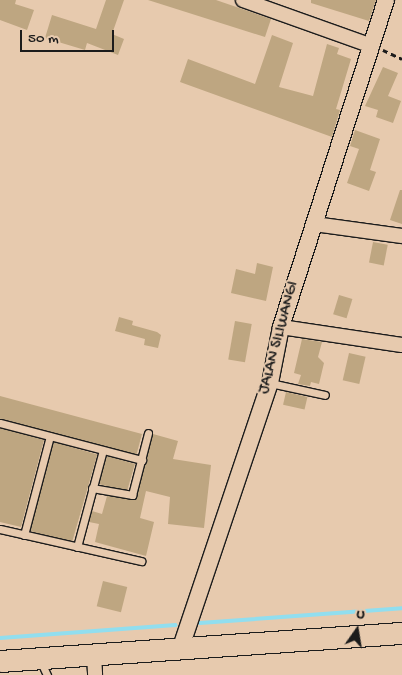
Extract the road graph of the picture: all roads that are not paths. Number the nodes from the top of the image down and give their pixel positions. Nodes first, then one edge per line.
1 (243, 0) edge
2 (386, 0) edge
3 (372, 46) junction
4 (314, 224) junction
5 (402, 236) edge
6 (281, 327) junction
7 (402, 345) edge
8 (270, 383) junction
9 (325, 395) dead end
10 (0, 423) edge
11 (148, 433) dead end
12 (50, 436) junction
13 (103, 450) junction
14 (142, 460) junction
15 (92, 488) junction
16 (0, 529) edge
17 (24, 535) junction
18 (77, 547) junction
19 (141, 561) dead end
20 (402, 633) edge
21 (181, 647) junction
22 (94, 654) junction
23 (0, 661) edge
24 (43, 666) edge
25 (95, 675) edge

1 - 3 street
2 - 3 street, JALAN SILIWANGI
3 - 4 street, JALAN SILIWANGI
4 - 5 street
4 - 6 street, JALAN SILIWANGI
6 - 7 street
6 - 8 street, JALAN SILIWANGI
8 - 9 lane
8 - 21 street, JALAN SILIWANGI
10 - 12 lane
11 - 14 lane
12 - 13 lane
12 - 17 lane
13 - 14 lane
13 - 15 lane
14 - 15 lane
15 - 18 lane
16 - 17 lane
17 - 18 lane
18 - 19 lane
20 - 21 main road
21 - 22 main road
22 - 24 main road
22 - 25 street
23 - 24 main road

